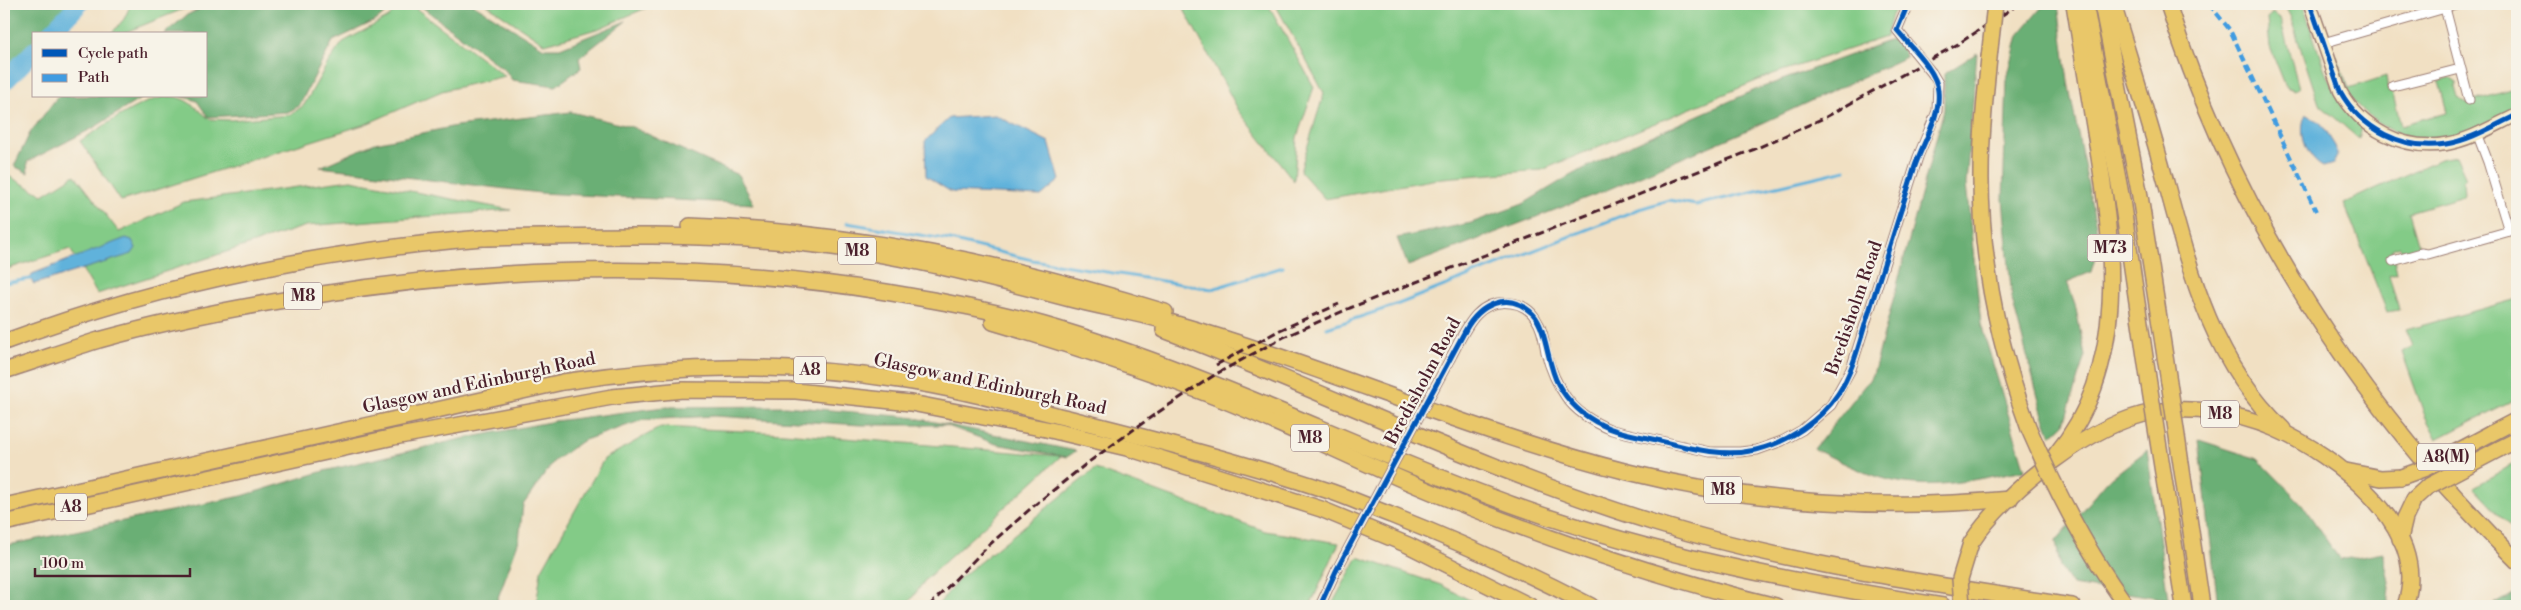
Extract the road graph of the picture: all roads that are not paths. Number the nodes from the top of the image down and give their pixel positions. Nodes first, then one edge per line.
1 (1908, 4) edge
2 (1995, 4) edge
3 (2074, 4) edge
4 (2085, 4) edge
5 (2102, 4) edge
6 (2113, 4) edge
7 (2168, 4) edge
8 (2310, 4) edge
9 (2459, 4) edge
10 (2445, 8) junction
11 (2323, 43) junction
12 (2460, 69) junction
13 (2393, 86) dead end
14 (2469, 100) dead end
15 (2517, 115) edge
16 (2477, 133) junction
17 (2513, 230) edge
18 (485, 238) junction
19 (2393, 260) dead end
20 (839, 284) junction
21 (1075, 300) junction
22 (4, 342) edge
23 (4, 371) edge
24 (1445, 416) junction
25 (2517, 420) edge
26 (2292, 437) junction
27 (2517, 440) edge
28 (1372, 449) junction
29 (2345, 470) junction
30 (2036, 476) junction
31 (139, 492) junction
32 (2010, 499) junction
33 (8, 505) edge
34 (4, 523) edge
35 (4, 530) edge
36 (2400, 539) junction
37 (2517, 561) edge
38 (1320, 606) edge
39 (1530, 606) edge
40 (1591, 606) edge
41 (1776, 606) edge
42 (1783, 606) edge
43 (1943, 606) edge
44 (1962, 606) edge
45 (2072, 606) edge
46 (2127, 606) edge
47 (2184, 606) edge
48 (2202, 606) edge
49 (2406, 606) edge

1 - 38 street, Bredisholm Road, bridge
2 - 46 highway, bridge
3 - 30 highway, M73
4 - 47 highway, M73, bridge
5 - 48 highway, M73, bridge
6 - 26 highway
7 - 37 highway
8 - 11 street
9 - 10 street
10 - 11 street
10 - 12 street
11 - 16 street
12 - 13 street
12 - 14 street
15 - 16 street
16 - 17 street
17 - 19 street
18 - 21 highway, M8
18 - 22 highway, M8
18 - 24 highway, M8
20 - 23 highway, M8
20 - 28 highway, M8
20 - 41 highway, M8
21 - 24 highway, M8
21 - 45 highway, M8
24 - 32 highway, M8
25 - 29 highway, A8(M), bridge
26 - 29 highway, M8
26 - 30 highway, M8
27 - 36 highway, A8(M), bridge
28 - 42 highway, M8
28 - 43 highway, M8
29 - 36 highway, M8
30 - 32 highway, M8
31 - 34 highway, Glasgow and Edinburgh Road / A8
31 - 35 highway
31 - 39 highway, Glasgow and Edinburgh Road / A8
32 - 44 highway, M8, bridge
33 - 40 highway, Glasgow and Edinburgh Road / A8
36 - 49 highway, M8

